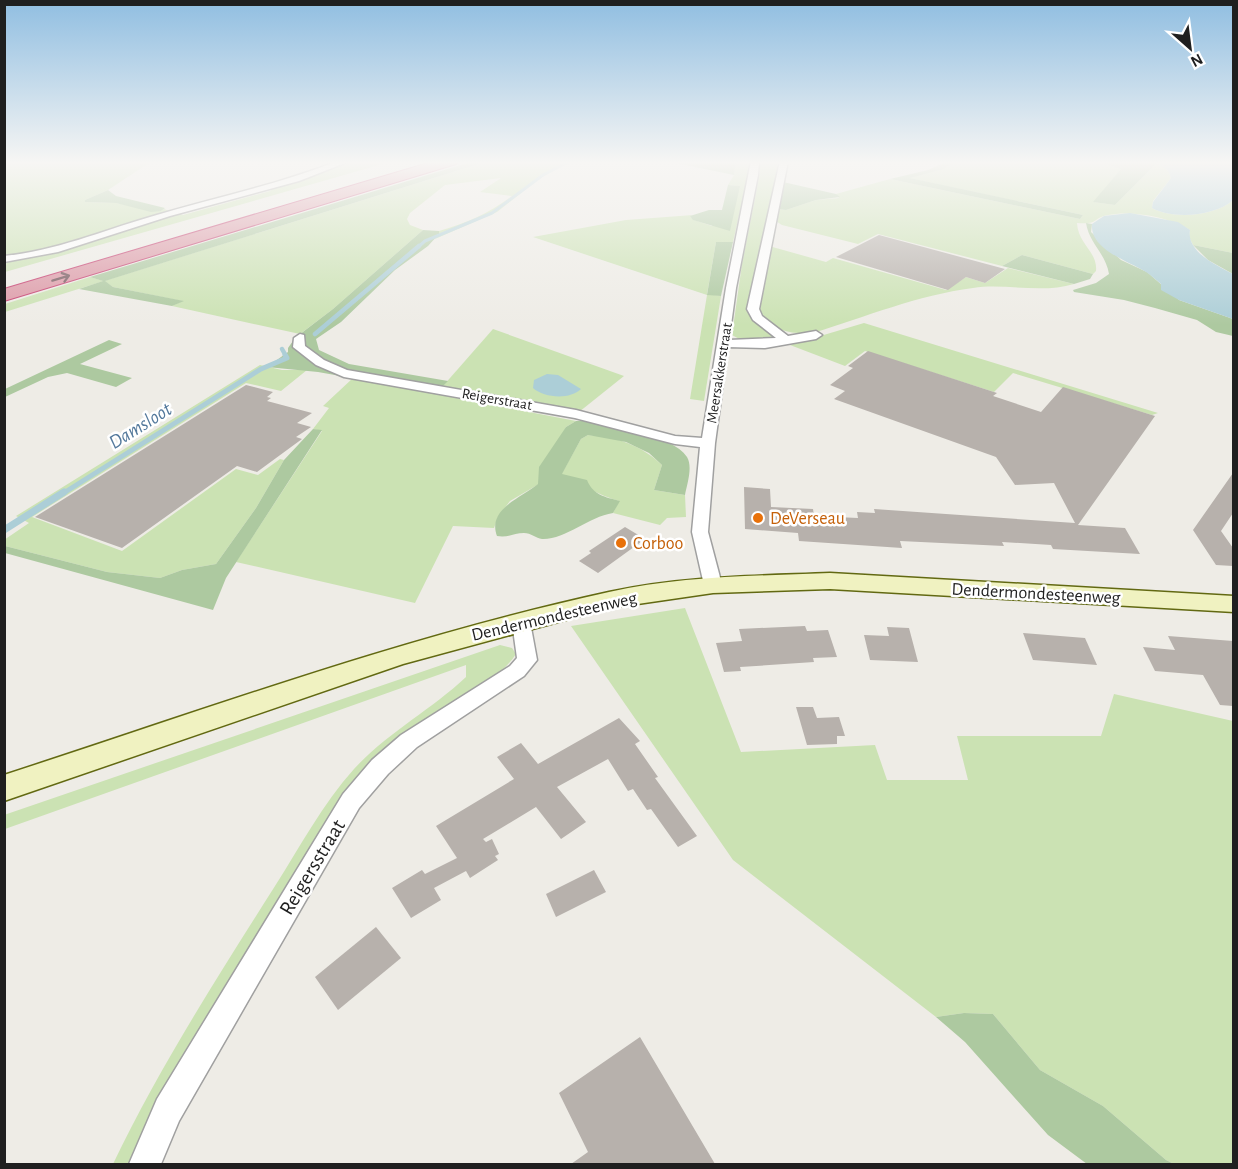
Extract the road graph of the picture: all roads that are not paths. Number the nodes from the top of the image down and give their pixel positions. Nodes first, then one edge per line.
1 (164, 216) edge
2 (218, 216) edge
3 (269, 216) edge
4 (745, 216) edge
5 (773, 216) edge
6 (5, 259) edge
7 (15, 274) dead end
8 (4, 295) edge
9 (816, 335) dead end
10 (300, 338) dead end
11 (788, 341) junction
12 (723, 343) junction
13 (708, 443) junction
14 (713, 585) junction
15 (1233, 604) edge
16 (521, 622) junction
17 (4, 788) edge
18 (145, 1164) edge

1 - 6 street
2 - 7 highway
8 -> 3 highway
4 - 12 street, Meersakkerstraat
5 - 11 street
9 - 11 street
10 - 13 street, Reigerstraat
11 - 12 street
12 - 13 street, Meersakkerstraat
13 - 14 street, Meersakkerstraat
14 - 15 main road, Dendermondesteenweg
14 - 16 main road, Dendermondesteenweg
16 - 17 main road, Dendermondesteenweg
16 - 18 street, Reigersstraat

